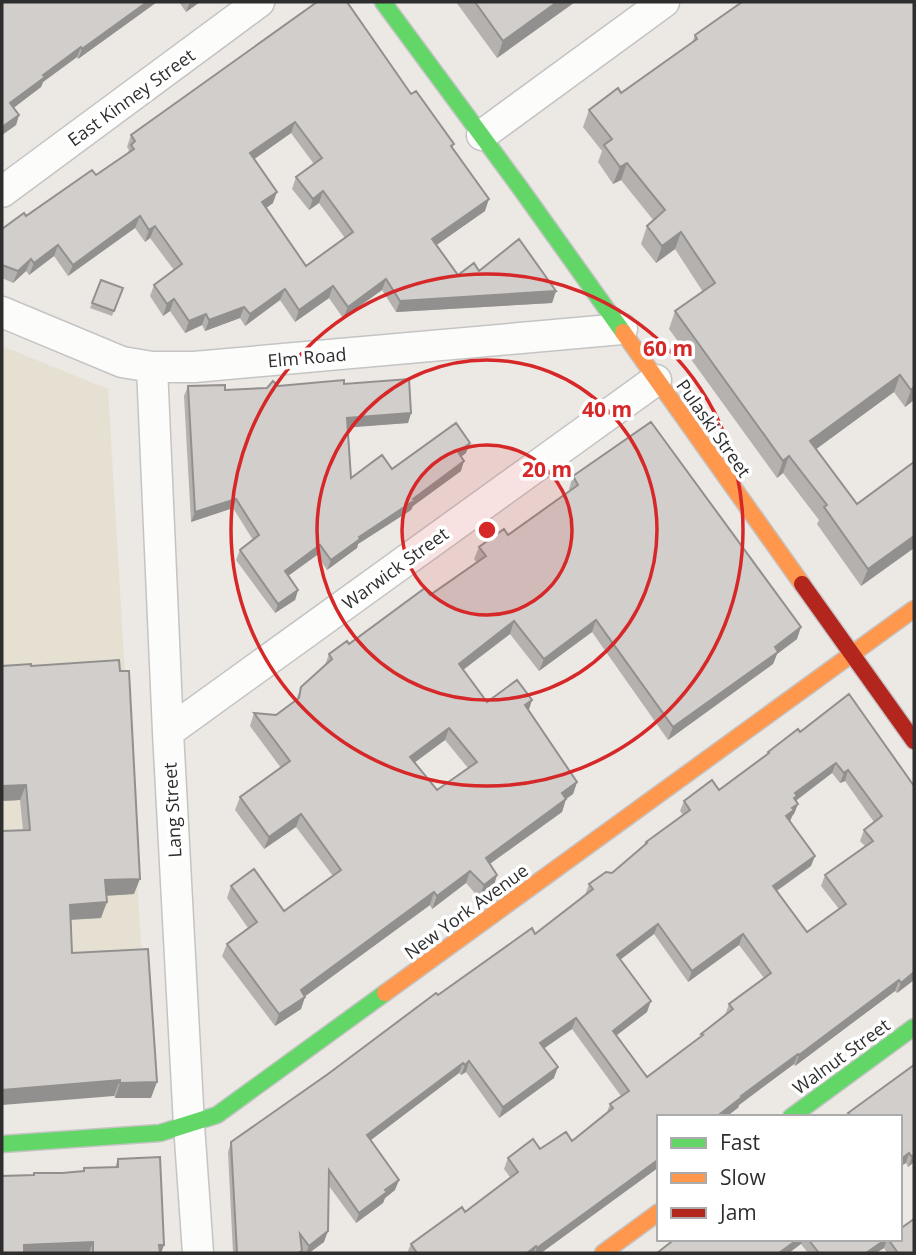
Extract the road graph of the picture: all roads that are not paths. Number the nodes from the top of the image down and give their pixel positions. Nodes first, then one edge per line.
1 (259, 2) edge
2 (383, 2) edge
3 (664, 2) edge
4 (482, 135) junction
5 (2, 192) edge
6 (2, 312) edge
7 (622, 329) junction
8 (152, 367) junction
9 (656, 380) junction
10 (914, 610) edge
11 (852, 655) junction
12 (168, 732) junction
13 (914, 741) edge
14 (914, 1027) edge
15 (794, 1115) edge
16 (189, 1125) junction
17 (2, 1144) edge
18 (657, 1214) edge
19 (198, 1253) edge
20 (603, 1253) edge

1 - 5 street, East Kinney Street
2 - 4 street, Pulaski Street
3 - 4 street
4 - 7 street, Pulaski Street
6 - 8 street, Elm Road
7 - 8 street, Elm Road
7 - 9 street, Pulaski Street
8 - 12 street, Lang Street
9 - 11 street, Pulaski Street
9 - 12 street, Warwick Street
10 - 11 street, New York Avenue
11 - 13 street, Pulaski Street
11 - 16 street, New York Avenue
12 - 16 street, Lang Street
14 - 15 street, Walnut Street
16 - 17 street, New York Avenue
16 - 19 street, Lang Street
18 - 20 street

